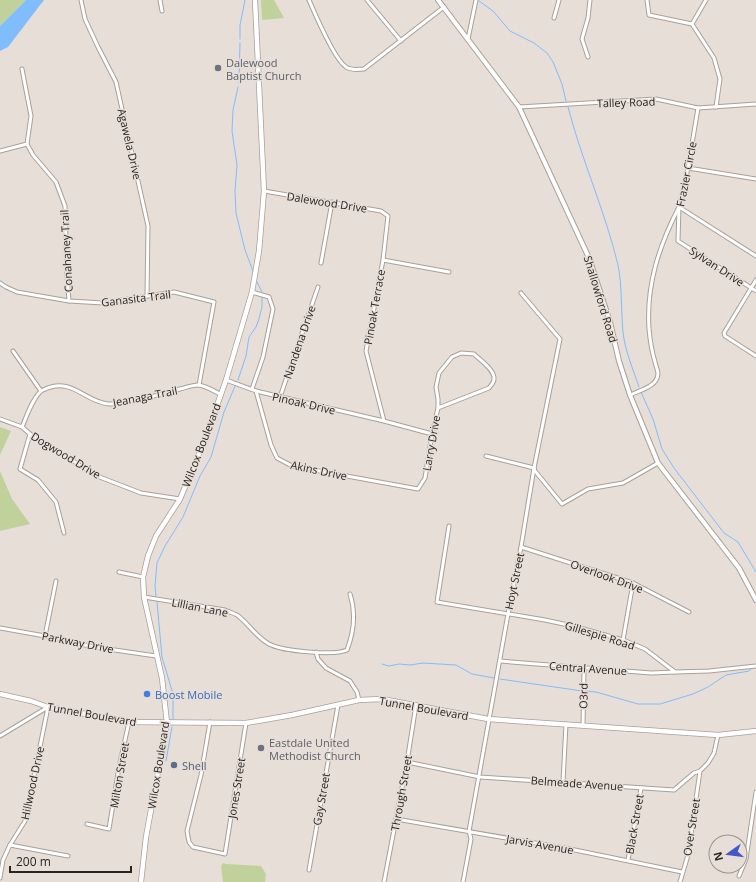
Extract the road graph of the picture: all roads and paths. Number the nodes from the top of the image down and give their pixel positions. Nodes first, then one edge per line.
1 (81, 0) edge
2 (160, 0) edge
3 (255, 0) edge
4 (309, 0) edge
5 (367, 0) edge
6 (438, 0) edge
7 (476, 0) edge
8 (559, 0) edge
9 (590, 0) edge
10 (647, 0) edge
11 (706, 0) edge
12 (444, 7) junction
13 (162, 11) dead end
14 (554, 18) dead end
15 (692, 24) junction
16 (468, 39) junction
17 (401, 41) junction
18 (588, 57) dead end
19 (22, 69) dead end
20 (756, 104) edge
21 (519, 107) junction
22 (716, 107) junction
23 (698, 108) junction
24 (27, 144) junction
25 (0, 151) edge
26 (688, 168) junction
27 (756, 179) edge
28 (264, 191) junction
29 (332, 202) junction
30 (679, 206) junction
31 (388, 216) joint
32 (678, 242) joint
33 (756, 256) edge
34 (383, 260) junction
35 (321, 263) dead end
36 (449, 272) dead end
37 (756, 280) edge
38 (0, 283) edge
39 (318, 287) dead end
40 (750, 288) junction
41 (756, 291) edge
42 (252, 292) junction
43 (521, 293) dead end
44 (147, 296) junction
45 (69, 301) junction
46 (13, 351) dead end
47 (756, 356) edge
48 (226, 380) junction
49 (199, 385) junction
50 (252, 389) junction
51 (41, 391) junction
52 (256, 391) junction
53 (220, 394) junction
54 (630, 395) junction
55 (280, 398) junction
56 (438, 408) junction
57 (0, 418) edge
58 (384, 421) junction
59 (22, 427) junction
60 (30, 434) junction
61 (432, 434) junction
62 (486, 456) dead end
63 (658, 463) junction
64 (534, 468) junction
65 (425, 478) joint
66 (180, 499) junction
67 (449, 526) dead end
68 (64, 533) dead end
69 (521, 547) junction
70 (119, 572) dead end
71 (143, 577) junction
72 (56, 581) dead end
73 (633, 583) junction
74 (350, 594) dead end
75 (144, 597) junction
76 (756, 600) edge
77 (689, 612) dead end
78 (508, 614) junction
79 (0, 628) edge
80 (45, 636) junction
81 (623, 640) junction
82 (316, 652) junction
83 (156, 656) junction
84 (500, 662) junction
85 (756, 666) edge
86 (584, 668) junction
87 (675, 672) junction
88 (0, 694) edge
89 (359, 700) junction
90 (338, 705) junction
91 (416, 705) junction
92 (48, 707) junction
93 (488, 719) junction
94 (129, 722) junction
95 (210, 722) junction
96 (167, 723) junction
97 (246, 723) junction
98 (566, 724) junction
99 (583, 725) junction
100 (756, 731) edge
101 (718, 735) junction
102 (0, 736) edge
103 (407, 762) junction
104 (700, 771) junction
105 (480, 777) junction
106 (563, 782) junction
107 (640, 788) junction
108 (756, 792) edge
109 (396, 819) junction
110 (87, 824) dead end
111 (469, 832) junction
112 (10, 845) junction
113 (68, 856) dead end
114 (628, 860) junction
115 (309, 870) dead end
116 (682, 872) junction
117 (739, 876) dead end
118 (0, 878) edge
119 (141, 882) edge
120 (384, 882) edge
121 (463, 882) edge
122 (680, 882) edge

1 - 44 street, Agawela Drive
2 - 13 street
3 - 28 main road, Wilcox Boulevard
4 - 17 street
5 - 17 street
6 - 12 street, Shallowford Road
7 - 16 street
8 - 14 street
9 - 18 street
10 - 15 street
11 - 15 street
12 - 16 street, Shallowford Road
12 - 17 street
15 - 22 street
16 - 21 street, Shallowford Road
19 - 24 street
20 - 22 street, Talley Road
21 - 23 street, Talley Road
21 - 54 street, Shallowford Road
22 - 23 street, Talley Road
23 - 26 street, Frazier Circle
24 - 25 street
24 - 45 street, Conahaney Trail
26 - 27 street
26 - 30 street, Frazier Circle
28 - 29 street, Dalewood Drive
28 - 42 main road, Wilcox Boulevard
29 - 31 street, Dalewood Drive
29 - 35 street
30 - 32 street, Frazier Circle
30 - 33 street
30 - 54 street
31 - 34 street, Pinoak Terrace
32 - 40 street, Sylvan Drive
34 - 36 street
34 - 58 street, Pinoak Terrace
37 - 40 street
38 - 45 street, Ganasita Trail
39 - 55 street, Nandena Drive
40 - 41 street, Sylvan Drive
40 - 47 street
42 - 48 main road, Wilcox Boulevard
42 - 50 street
43 - 64 street, Hoyt Street
44 - 45 street, Ganasita Trail
44 - 49 street, Ganasita Trail
46 - 51 street
48 - 50 street, Pinoak Drive
48 - 53 main road, Wilcox Boulevard
49 - 51 street, Jeanaga Trail
49 - 53 street
50 - 52 street, Pinoak Drive
51 - 59 street
52 - 55 street, Pinoak Drive
52 - 65 street, Akins Drive
53 - 66 main road, Wilcox Boulevard
54 - 63 street, Shallowford Road
55 - 58 street, Pinoak Drive
56 - 56 street, Larry Drive
56 - 61 street, Larry Drive
57 - 59 street, Dogwood Drive
58 - 61 street, Pinoak Drive
59 - 60 street, Dogwood Drive
60 - 66 street, Dogwood Drive
60 - 68 street
61 - 65 street, Larry Drive
62 - 64 street
63 - 64 street
63 - 76 street, Shallowford Road
64 - 69 street, Hoyt Street
66 - 71 main road, Wilcox Boulevard
67 - 78 street, Gillespie Road
69 - 73 street, Overlook Drive
69 - 78 street, Hoyt Street
70 - 71 street
71 - 75 main road, Wilcox Boulevard
72 - 80 street
73 - 77 street, Overlook Drive
73 - 81 street
74 - 82 street, Lillian Lane
75 - 82 street, Lillian Lane
75 - 83 main road, Wilcox Boulevard
78 - 81 street, Gillespie Road
78 - 84 street, Hoyt Street
79 - 80 street, Parkway Drive
80 - 83 street, Parkway Drive
81 - 87 street, Gillespie Road
82 - 89 street
83 - 96 main road, Wilcox Boulevard
84 - 86 street, Central Avenue
84 - 93 street, Hoyt Street
85 - 87 street
86 - 87 street, Central Avenue
86 - 99 street, O3rd
88 - 92 main road, Tunnel Boulevard
89 - 90 main road, Tunnel Boulevard
89 - 91 main road, Tunnel Boulevard
90 - 97 main road, Tunnel Boulevard
90 - 115 street, Gay Street
91 - 93 main road, Tunnel Boulevard
91 - 103 street, Through Street
92 - 94 main road, Tunnel Boulevard
92 - 102 street
92 - 112 street, Hillwood Drive
93 - 98 main road, Tunnel Boulevard
93 - 105 street, Hoyt Street
94 - 96 main road, Tunnel Boulevard
94 - 110 street, Milton Street
95 - 96 main road, Tunnel Boulevard
95 - 97 main road, Tunnel Boulevard
95 - 97 street, Jones Street
96 - 119 main road, Wilcox Boulevard
98 - 99 main road, Tunnel Boulevard
98 - 106 street
99 - 101 main road, Tunnel Boulevard
100 - 101 main road, Tunnel Boulevard
101 - 104 street, Belmeade Avenue
103 - 105 street, Belmeade Avenue
103 - 109 street, Through Street
104 - 107 street, Belmeade Avenue
104 - 116 street, Over Street
105 - 106 street, Belmeade Avenue
105 - 111 street, Hoyt Street
106 - 107 street, Belmeade Avenue
107 - 114 street, Black Street
108 - 117 street
109 - 111 street, Jarvis Avenue
109 - 120 street, Through Street
111 - 114 street, Jarvis Avenue
111 - 121 street, Hoyt Street
112 - 113 street
112 - 118 street, Hillwood Drive
114 - 116 street, Jarvis Avenue
116 - 122 street, Over Street

